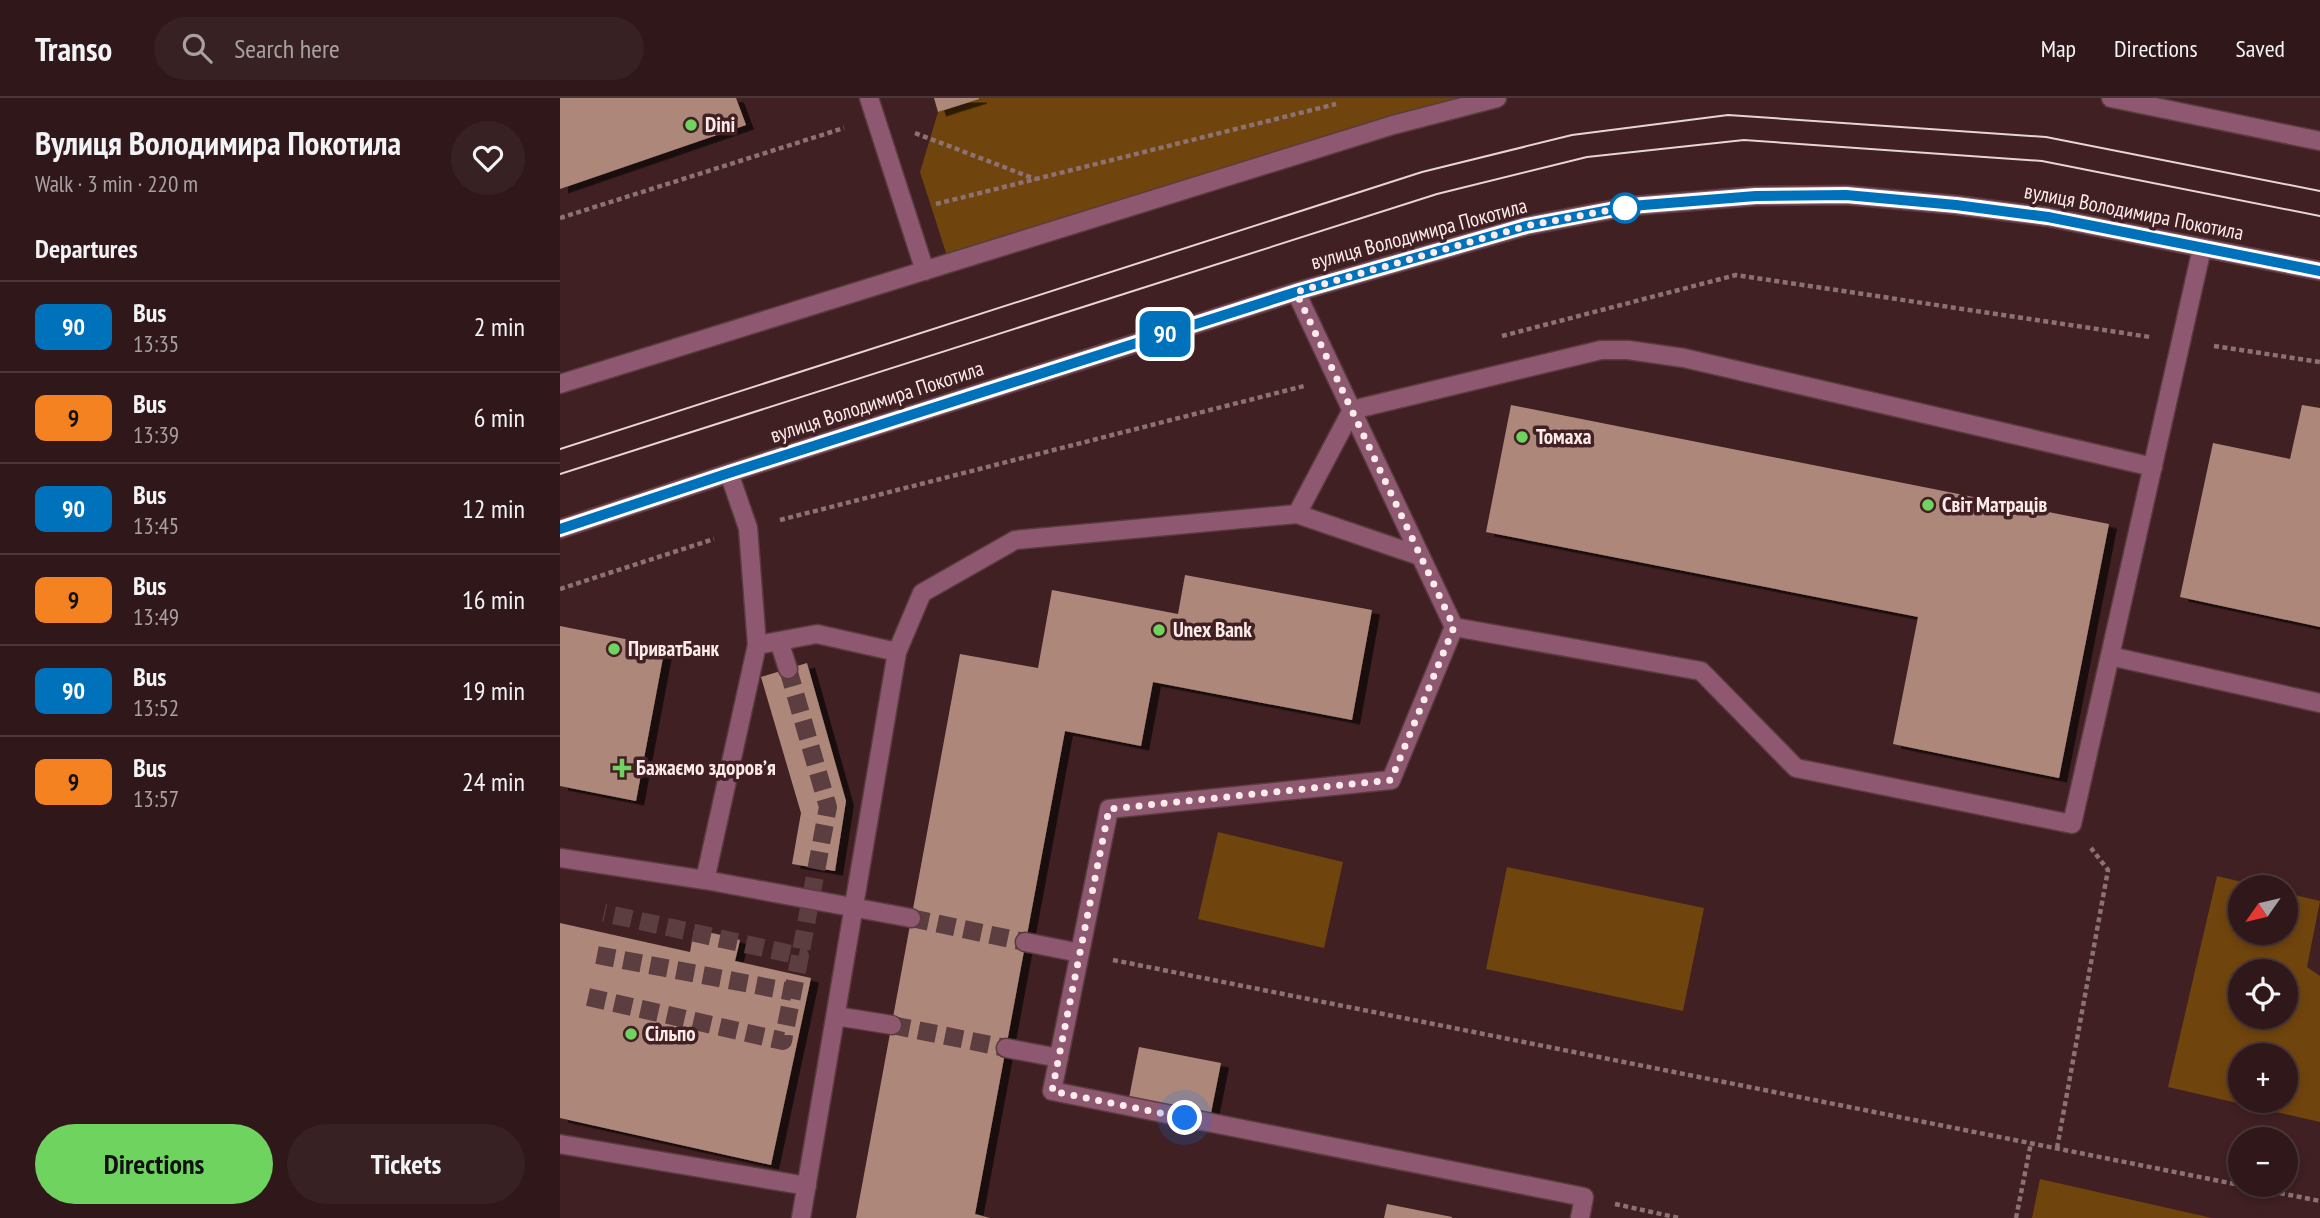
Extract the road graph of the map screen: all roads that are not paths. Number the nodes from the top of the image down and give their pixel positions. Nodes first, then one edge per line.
1 (869, 98) edge
2 (1497, 98) edge
3 (2111, 98) edge
4 (2320, 141) edge
5 (2202, 248) junction
6 (925, 271) junction
7 (2320, 271) edge
8 (1296, 292) junction
9 (560, 384) edge
10 (1352, 411) junction
11 (2153, 467) junction
12 (729, 473) junction
13 (1297, 514) junction
14 (560, 529) edge
15 (1420, 556) junction
16 (1454, 627) junction
17 (779, 641) junction
18 (757, 645) junction
19 (897, 652) junction
20 (2110, 656) junction
21 (788, 669) tunnel mouth
22 (2320, 702) edge
23 (560, 858) edge
24 (705, 880) junction
25 (855, 907) junction
26 (911, 918) tunnel mouth
27 (1025, 942) tunnel mouth
28 (1080, 953) junction
29 (836, 1016) junction
30 (892, 1025) tunnel mouth
31 (1006, 1048) tunnel mouth
32 (1059, 1058) junction
33 (560, 1144) edge
34 (807, 1186) junction
35 (801, 1218) edge
36 (1580, 1218) edge

1 - 6 street
2 - 6 street
3 - 4 street
5 - 7 street, вулиця Володимира Покотила
5 - 8 street, вулиця Володимира Покотила
5 - 11 street
6 - 9 street
8 - 10 street
8 - 12 street, вулиця Володимира Покотила
10 - 11 street
10 - 13 street
10 - 15 street
11 - 20 street
12 - 14 street, вулиця Володимира Покотила
12 - 18 street
13 - 15 street
13 - 19 street
15 - 16 street
16 - 20 street
16 - 28 street
17 - 18 street
17 - 19 street
17 - 21 street
18 - 24 street
19 - 25 street
20 - 22 street
23 - 24 street
24 - 25 street
25 - 26 street
25 - 29 street
27 - 28 street
28 - 32 street
29 - 30 street
29 - 34 street
31 - 32 street
32 - 36 street
33 - 34 street
34 - 35 street

